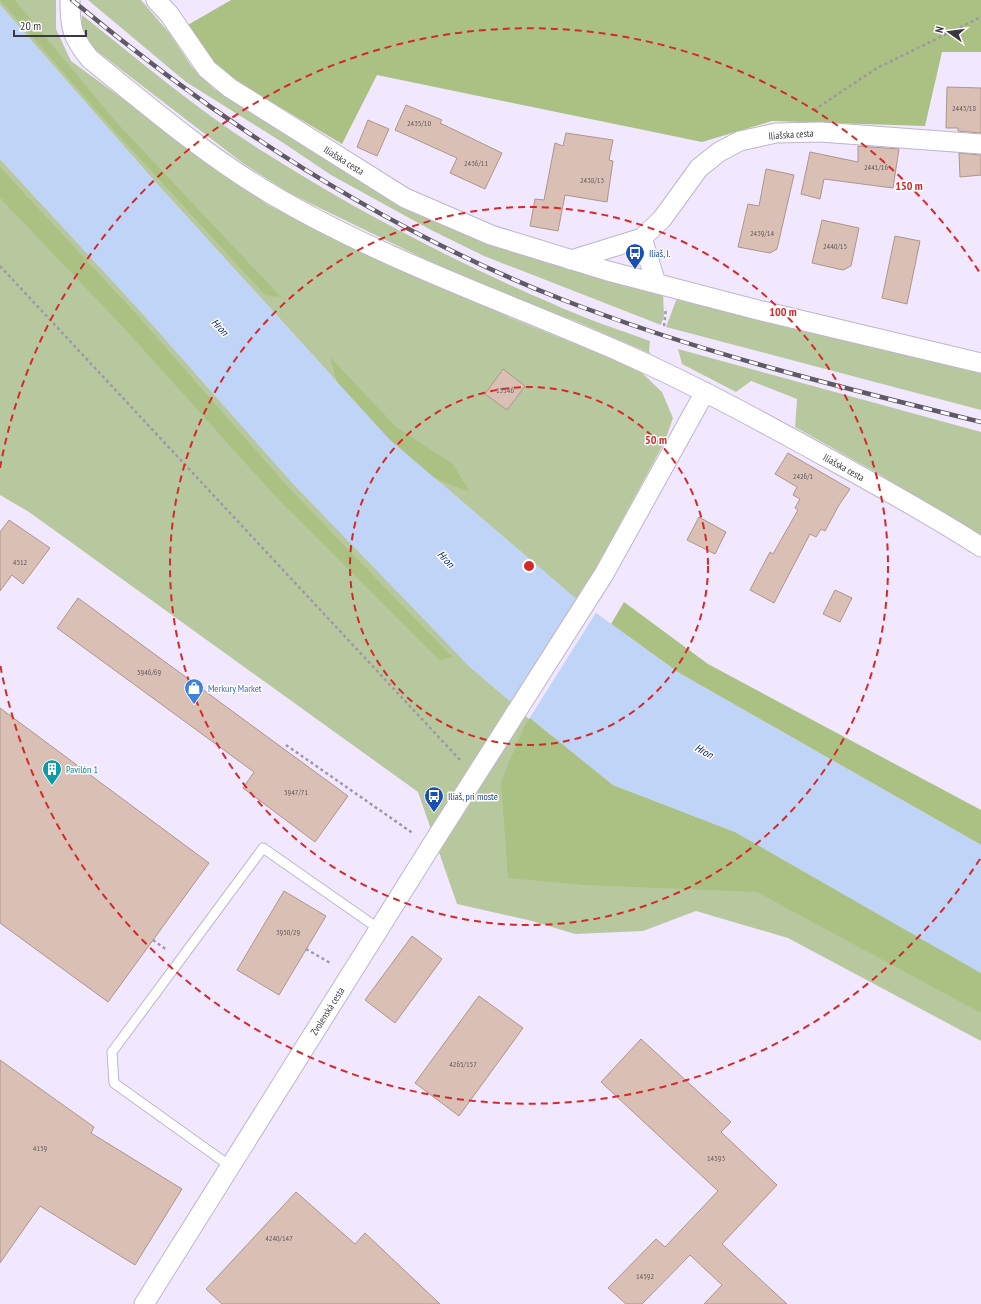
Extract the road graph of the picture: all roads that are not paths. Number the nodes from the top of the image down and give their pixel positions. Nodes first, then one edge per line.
1 (70, 0) edge
2 (156, 0) edge
3 (981, 144) edge
4 (642, 238) junction
5 (571, 260) junction
6 (656, 283) junction
7 (981, 364) edge
8 (705, 392) junction
9 (981, 547) edge
10 (379, 929) junction
11 (230, 1166) junction
12 (144, 1304) edge

1 - 8 street, Iliašska cesta
2 - 5 street, Iliašska cesta
3 - 4 street, Iliašska cesta
4 - 5 street, Iliašska cesta
4 - 6 street
5 - 6 street, Iliašska cesta
6 - 7 street, Iliašska cesta
8 - 9 street, Iliašska cesta
8 - 10 street, Zvolenská cesta
10 - 11 street, Zvolenská cesta
10 - 11 lane
11 - 12 street, Zvolenská cesta

